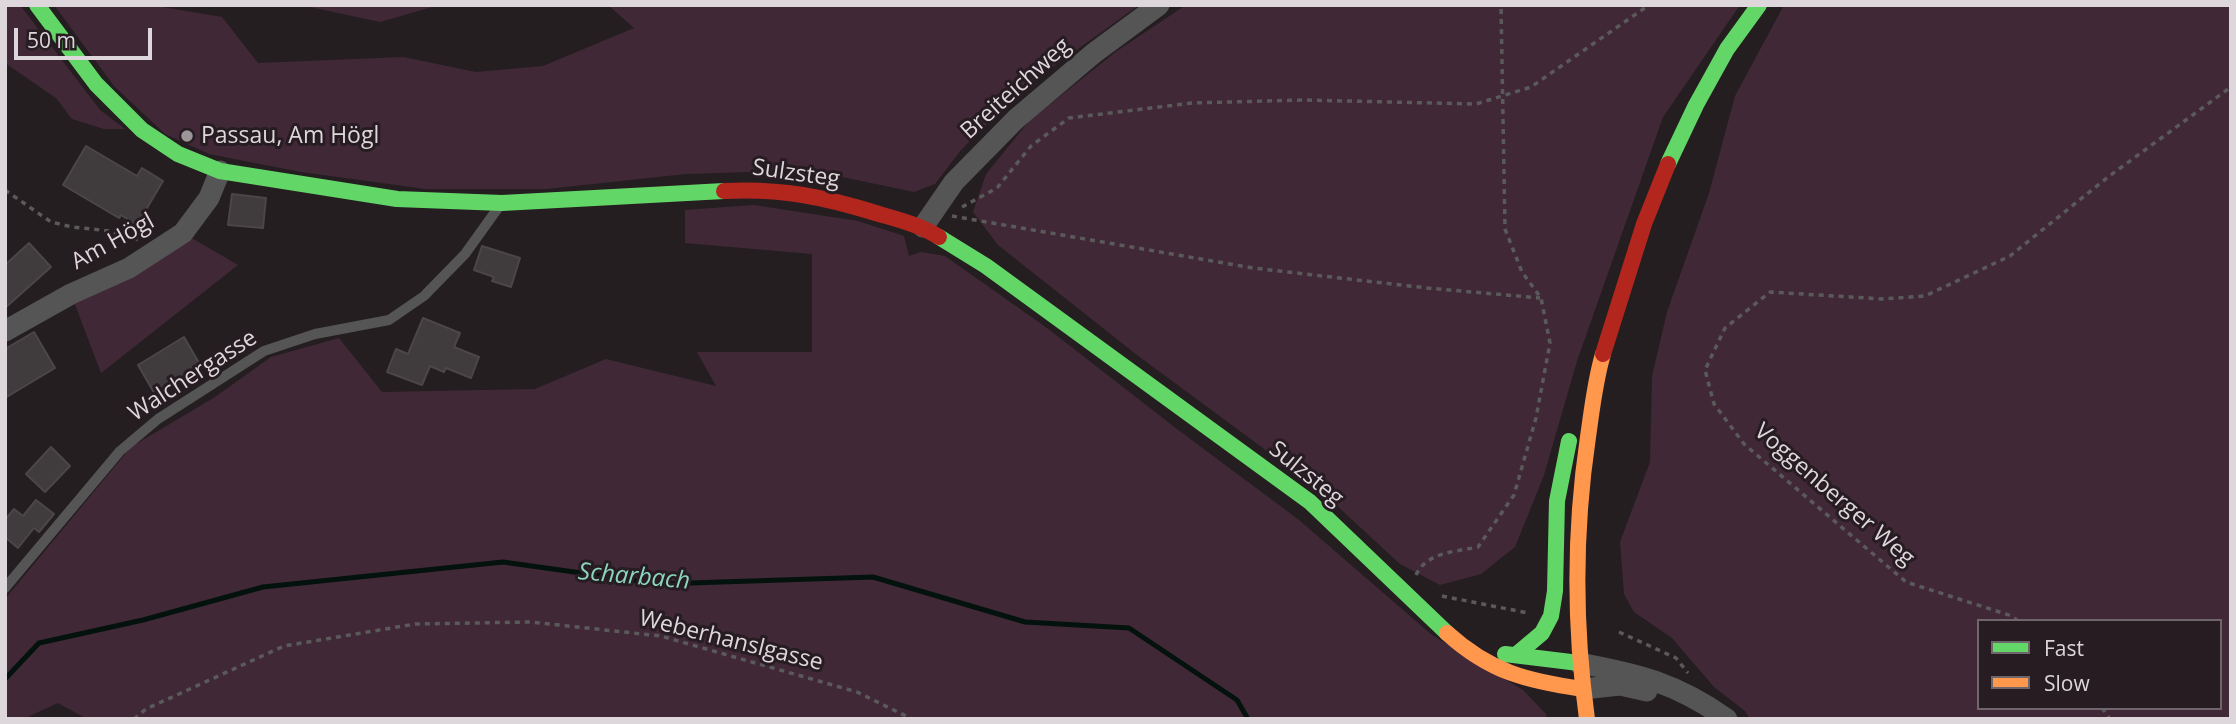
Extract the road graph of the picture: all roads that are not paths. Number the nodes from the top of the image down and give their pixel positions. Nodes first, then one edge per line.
1 (37, 5) edge
2 (1159, 5) edge
3 (1759, 5) edge
4 (220, 172) junction
5 (502, 203) junction
6 (923, 227) junction
7 (5, 331) edge
8 (1597, 373) junction
9 (5, 588) edge
10 (1470, 654) junction
11 (1517, 654) junction
12 (1579, 663) junction
13 (1583, 689) junction
14 (1719, 713) edge
15 (1587, 719) edge

1 - 4 street, Sulzsteg
2 - 6 street, Breiteichweg
3 - 8 street
4 - 5 street, Sulzsteg
4 - 7 street, Am Högl
5 - 6 street, Sulzsteg
5 - 9 lane, Walchergasse
6 - 10 street, Sulzsteg
8 - 11 street
8 - 12 street
10 - 11 street
10 - 13 street, Sulzsteg
11 - 12 street
12 - 13 street
12 - 14 street
13 - 14 street
13 - 15 street

